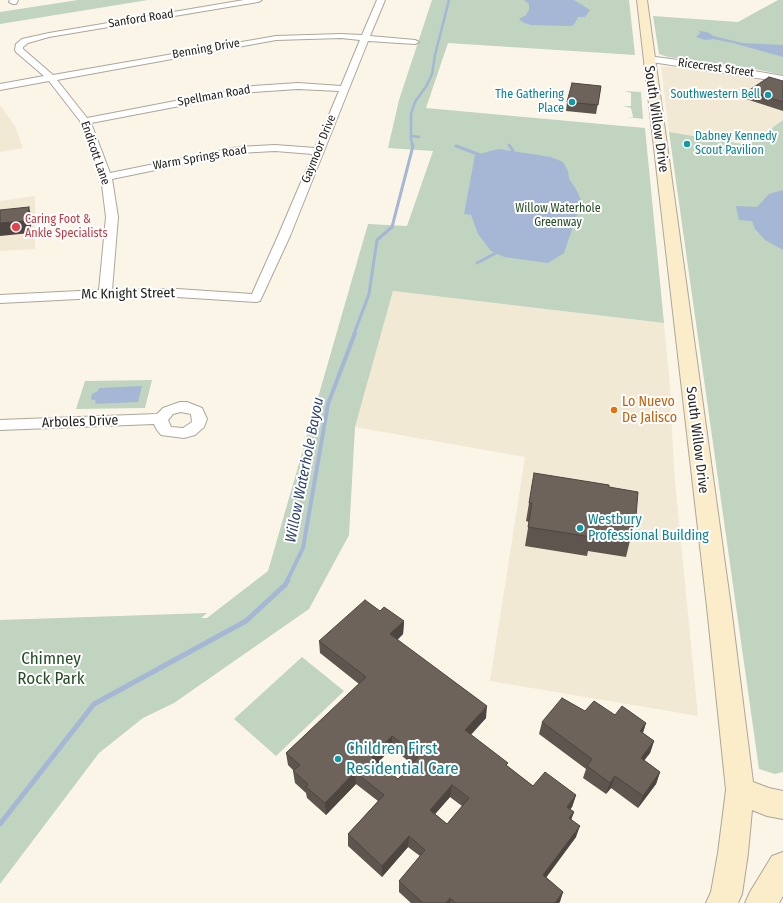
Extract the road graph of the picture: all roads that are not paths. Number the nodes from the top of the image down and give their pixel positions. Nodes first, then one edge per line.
1 (258, 0) edge
2 (381, 0) edge
3 (642, 0) edge
4 (365, 38) junction
5 (25, 41) joint
6 (414, 42) dead end
7 (648, 59) junction
8 (50, 77) junction
9 (783, 79) edge
10 (0, 87) edge
11 (344, 88) junction
12 (85, 120) junction
13 (318, 151) junction
14 (106, 177) junction
15 (104, 294) junction
16 (256, 298) joint
17 (0, 299) edge
18 (161, 419) dead end
19 (0, 425) edge
20 (740, 790) junction
21 (783, 805) edge
22 (783, 867) edge
23 (722, 903) edge
24 (761, 903) edge

1 - 5 street, Sanford Road
2 - 4 street, Gaymoor Drive
3 - 7 street, South Willow Drive
4 - 6 street, Benning Drive
4 - 8 street, Benning Drive
4 - 11 street, Gaymoor Drive
5 - 8 street, Endicott Lane
7 - 9 street, Ricecrest Street
7 - 20 street, South Willow Drive
8 - 10 street, Benning Drive
8 - 12 street, Endicott Lane
11 - 12 street, Spellman Road
11 - 13 street, Gaymoor Drive
12 - 14 street, Endicott Lane
13 - 14 street, Warm Springs Road
13 - 16 street, Gaymoor Drive
14 - 15 street, Endicott Lane
15 - 16 street, Mc Knight Street
15 - 17 street, Mc Knight Street
18 - 19 street, Arboles Drive
20 - 21 street
20 - 23 street, South Willow Drive
22 - 24 street

